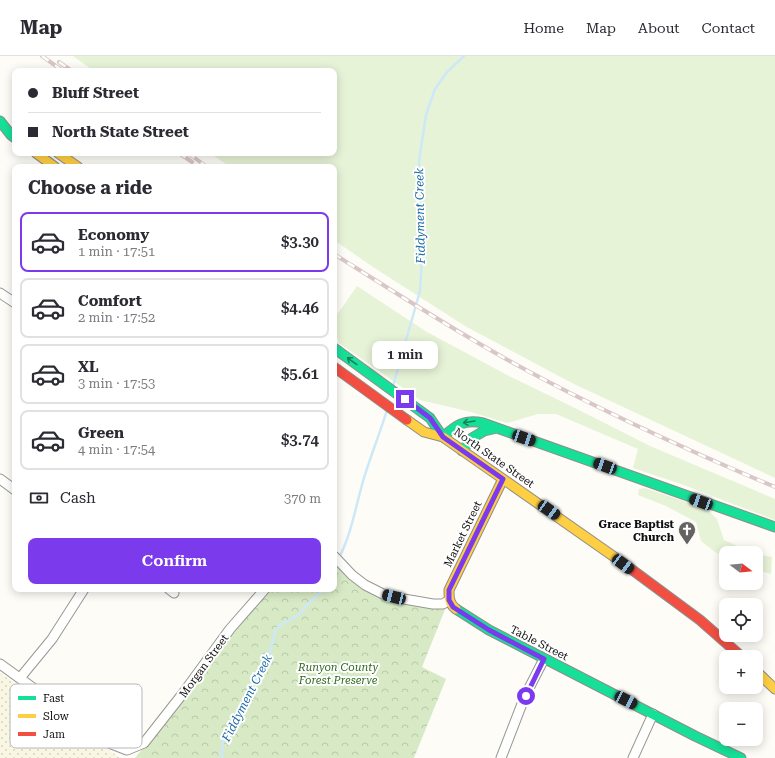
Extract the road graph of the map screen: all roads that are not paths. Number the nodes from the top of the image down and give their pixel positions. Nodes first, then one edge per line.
1 (0, 120) edge
2 (12, 122) edge
3 (12, 136) edge
4 (40, 156) edge
5 (62, 156) edge
6 (51, 164) edge
7 (74, 164) edge
8 (0, 293) edge
9 (12, 301) edge
10 (337, 350) edge
11 (337, 369) edge
12 (497, 428) junction
13 (443, 437) junction
14 (462, 451) junction
15 (0, 479) edge
16 (503, 479) junction
17 (12, 488) edge
18 (775, 527) edge
19 (337, 559) edge
20 (82, 592) edge
21 (262, 592) edge
22 (449, 600) junction
23 (734, 650) edge
24 (544, 659) junction
25 (0, 664) edge
26 (20, 678) junction
27 (763, 678) edge
28 (28, 684) edge
29 (775, 689) edge
30 (653, 714) junction
31 (142, 744) edge
32 (121, 748) edge
33 (131, 748) edge
34 (501, 758) edge
35 (633, 758) edge
36 (741, 758) edge

1 - 2 main road
1 - 3 main road
4 - 6 main road
5 - 7 main road
8 - 9 street
13 -> 10 main road, North State Street
11 - 13 main road, North State Street
12 -> 13 main road
12 - 14 main road
12 - 18 main road
13 - 14 main road, North State Street
14 - 16 main road, North State Street
15 - 17 street
16 - 22 main road, Market Street
16 - 23 main road, North State Street
19 - 22 street
20 - 26 street
21 - 31 street, Morgan Street
22 - 24 main road, Table Street
24 - 30 main road, Table Street
24 - 34 street
25 - 26 street
26 - 28 street, Morgan Street
27 - 29 main road
30 - 35 street
30 - 36 main road, Table Street
32 - 33 street, Morgan Street

